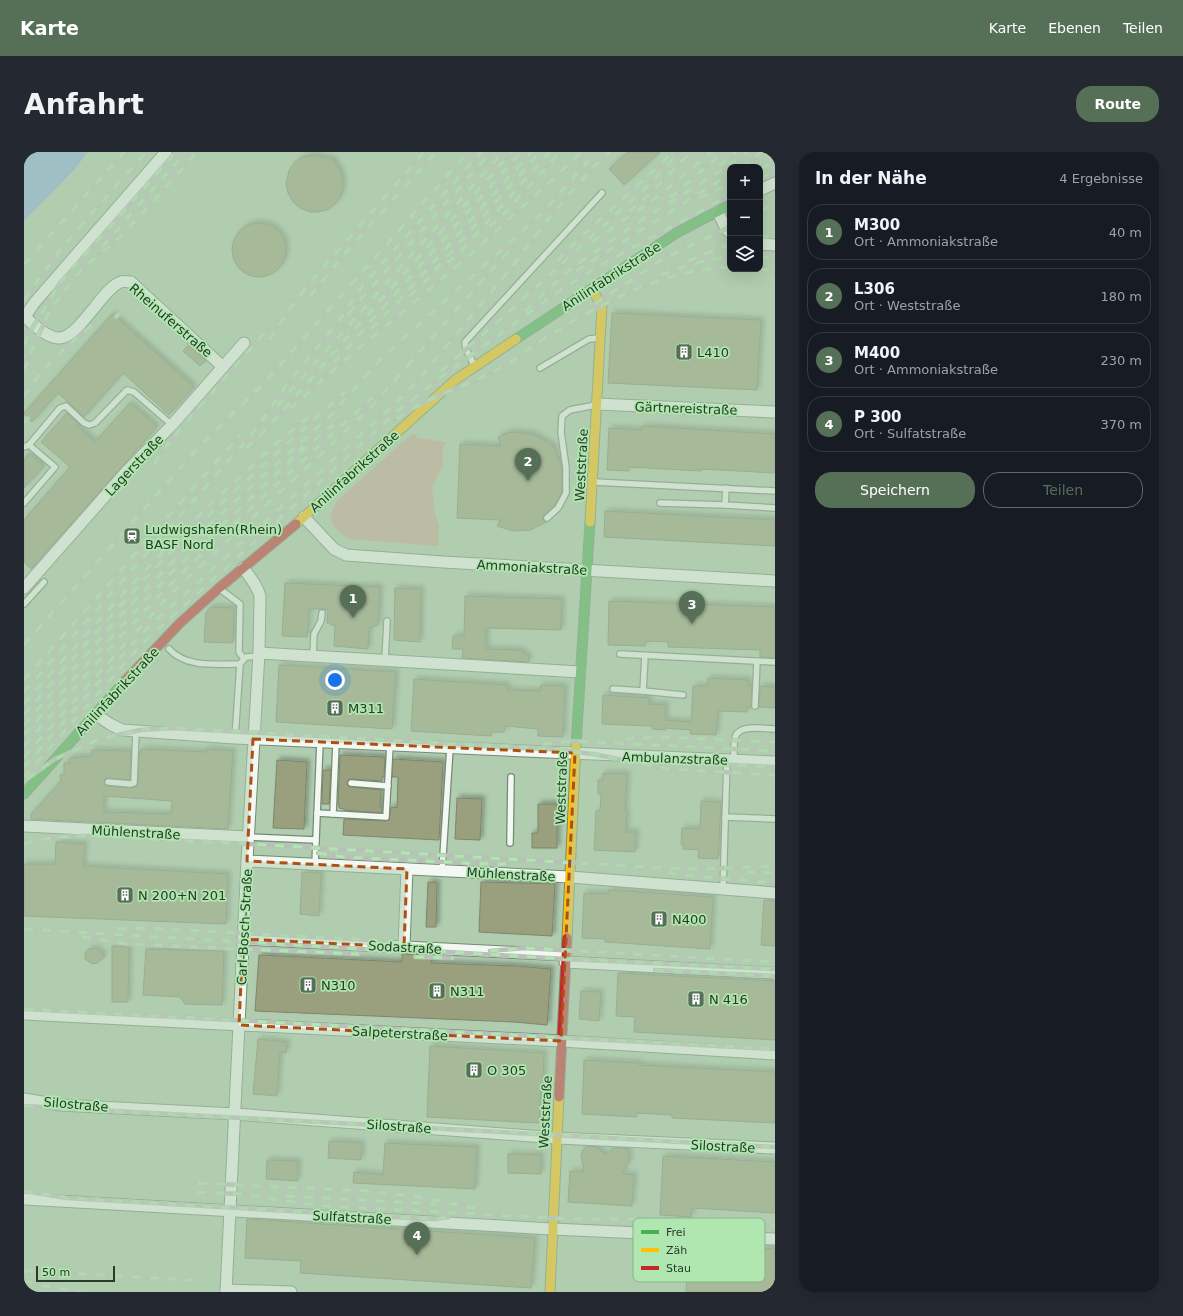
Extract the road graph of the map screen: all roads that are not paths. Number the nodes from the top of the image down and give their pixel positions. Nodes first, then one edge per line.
1 (166, 152) edge
2 (775, 183) edge
3 (763, 189) edge
4 (602, 193) dead end
5 (727, 208) edge
6 (718, 212) junction
7 (727, 230) edge
8 (763, 244) edge
9 (775, 244) edge
10 (592, 289) junction
11 (24, 318) edge
12 (601, 338) junction
13 (244, 343) dead end
14 (223, 366) junction
15 (475, 366) junction
16 (540, 368) dead end
17 (597, 404) junction
18 (775, 412) edge
19 (172, 425) junction
20 (27, 446) edge
21 (593, 482) junction
22 (726, 488) junction
23 (775, 491) edge
24 (24, 503) edge
25 (660, 503) dead end
26 (725, 505) junction
27 (775, 508) edge
28 (304, 517) junction
29 (547, 518) dead end
30 (243, 568) junction
31 (586, 570) junction
32 (775, 581) edge
33 (44, 582) dead end
34 (24, 588) edge
35 (219, 588) junction
36 (24, 604) edge
37 (322, 613) dead end
38 (387, 621) dead end
39 (169, 649) dead end
40 (259, 654) junction
41 (620, 654) dead end
42 (313, 656) junction
43 (645, 656) junction
44 (244, 659) junction
45 (385, 660) junction
46 (757, 661) junction
47 (775, 662) edge
48 (240, 664) junction
49 (580, 672) junction
50 (613, 689) dead end
51 (643, 691) junction
52 (683, 695) dead end
53 (755, 706) dead end
54 (95, 714) junction
55 (775, 729) edge
56 (136, 731) junction
57 (235, 738) junction
58 (253, 739) junction
59 (320, 742) junction
60 (336, 743) junction
61 (390, 745) junction
62 (450, 748) junction
63 (575, 753) junction
64 (730, 760) junction
65 (775, 762) edge
66 (511, 777) dead end
67 (108, 782) dead end
68 (351, 783) dead end
69 (388, 786) junction
70 (24, 794) edge
71 (317, 813) junction
72 (333, 814) junction
73 (725, 817) junction
74 (775, 819) edge
75 (24, 826) edge
76 (248, 836) junction
77 (316, 840) junction
78 (510, 843) dead end
79 (247, 861) junction
80 (315, 865) junction
81 (407, 869) junction
82 (442, 871) junction
83 (570, 877) junction
84 (723, 890) junction
85 (775, 893) edge
86 (243, 938) junction
87 (404, 947) junction
88 (566, 958) junction
89 (775, 973) edge
90 (24, 1014) edge
91 (239, 1026) junction
92 (561, 1041) junction
93 (775, 1054) edge
94 (24, 1099) edge
95 (235, 1114) junction
96 (557, 1138) junction
97 (775, 1148) edge
98 (24, 1199) edge
99 (230, 1210) junction
100 (552, 1229) junction
101 (633, 1233) edge
102 (765, 1239) edge
103 (775, 1239) edge
104 (226, 1291) edge
105 (291, 1292) edge
106 (550, 1292) edge

1 - 11 street, Rheinuferstraße
2 - 3 street
4 - 15 lane
5 - 6 street, Anilinfabrikstraße
6 - 7 street
6 - 10 street, Anilinfabrikstraße
8 - 9 street
10 - 12 street, Weststraße
10 - 15 street, Anilinfabrikstraße
11 - 14 street, Rheinuferstraße
12 - 16 lane
12 - 17 street, Weststraße
13 - 14 street, Lagerstraße
14 - 19 street, Lagerstraße
15 - 28 street, Anilinfabrikstraße
17 - 18 street, Gärtnereistraße
17 - 21 street, Weststraße
17 - 29 lane
19 - 20 lane
19 - 34 street, Lagerstraße
20 - 24 lane
21 - 22 lane
21 - 31 street, Weststraße
22 - 23 lane
22 - 26 lane
25 - 26 lane
26 - 27 lane
28 - 30 street, Anilinfabrikstraße
28 - 31 street, Ammoniakstraße
30 - 35 street, Anilinfabrikstraße
30 - 40 street, Carl-Bosch-Straße
31 - 32 street, Ammoniakstraße
31 - 49 street, Weststraße
33 - 36 lane
35 - 44 lane
35 - 54 street, Anilinfabrikstraße
37 - 42 lane
38 - 45 lane
39 - 48 lane
40 - 42 street
40 - 44 lane
40 - 58 street, Carl-Bosch-Straße
41 - 43 lane
42 - 45 street
43 - 46 lane
43 - 51 lane
44 - 48 lane
45 - 49 street
46 - 47 lane
46 - 53 lane
48 - 57 lane
49 - 63 street, Weststraße
50 - 51 lane
51 - 52 lane
54 - 56 street, Ambulanzstraße
54 - 70 street, Anilinfabrikstraße
55 - 64 lane
56 - 57 street, Ambulanzstraße
56 - 67 lane
57 - 58 street, Ambulanzstraße
58 - 59 street, Ambulanzstraße
58 - 76 street, Carl-Bosch-Straße
59 - 60 street, Ambulanzstraße
59 - 71 lane
60 - 61 street, Ambulanzstraße
60 - 72 lane
61 - 62 street, Ambulanzstraße
61 - 69 lane
62 - 63 street, Ambulanzstraße
62 - 82 lane
63 - 64 street, Ambulanzstraße
63 - 83 street, Weststraße
64 - 65 street, Ambulanzstraße
64 - 73 lane
66 - 78 lane
68 - 69 lane
69 - 72 lane
71 - 72 lane
71 - 77 lane
73 - 74 lane
73 - 84 lane
75 - 76 street, Mühlenstraße
76 - 77 lane
76 - 79 street, Carl-Bosch-Straße
77 - 80 lane
79 - 80 street, Mühlenstraße
79 - 86 street, Carl-Bosch-Straße
80 - 81 street, Mühlenstraße
81 - 82 street, Mühlenstraße
81 - 87 street
82 - 83 street, Mühlenstraße
83 - 84 street, Mühlenstraße
83 - 88 street, Weststraße
84 - 85 street, Mühlenstraße
86 - 87 street, Sodastraße
86 - 91 street, Carl-Bosch-Straße
87 - 88 street, Sodastraße
88 - 89 street, Sodastraße
88 - 92 street, Weststraße
90 - 91 street, Salpeterstraße
91 - 92 street, Salpeterstraße
91 - 95 street, Carl-Bosch-Straße
92 - 93 street, Salpeterstraße
92 - 96 street, Weststraße
94 - 95 street, Silostraße
95 - 96 street, Silostraße
95 - 99 street, Carl-Bosch-Straße
96 - 97 street, Silostraße
96 - 100 street, Weststraße
98 - 99 street, Sulfatstraße
99 - 100 street, Sulfatstraße
99 - 104 street, Carl-Bosch-Straße
100 - 101 street, Sulfatstraße
100 - 106 street, Weststraße
102 - 103 street, Sulfatstraße
104 - 105 street

